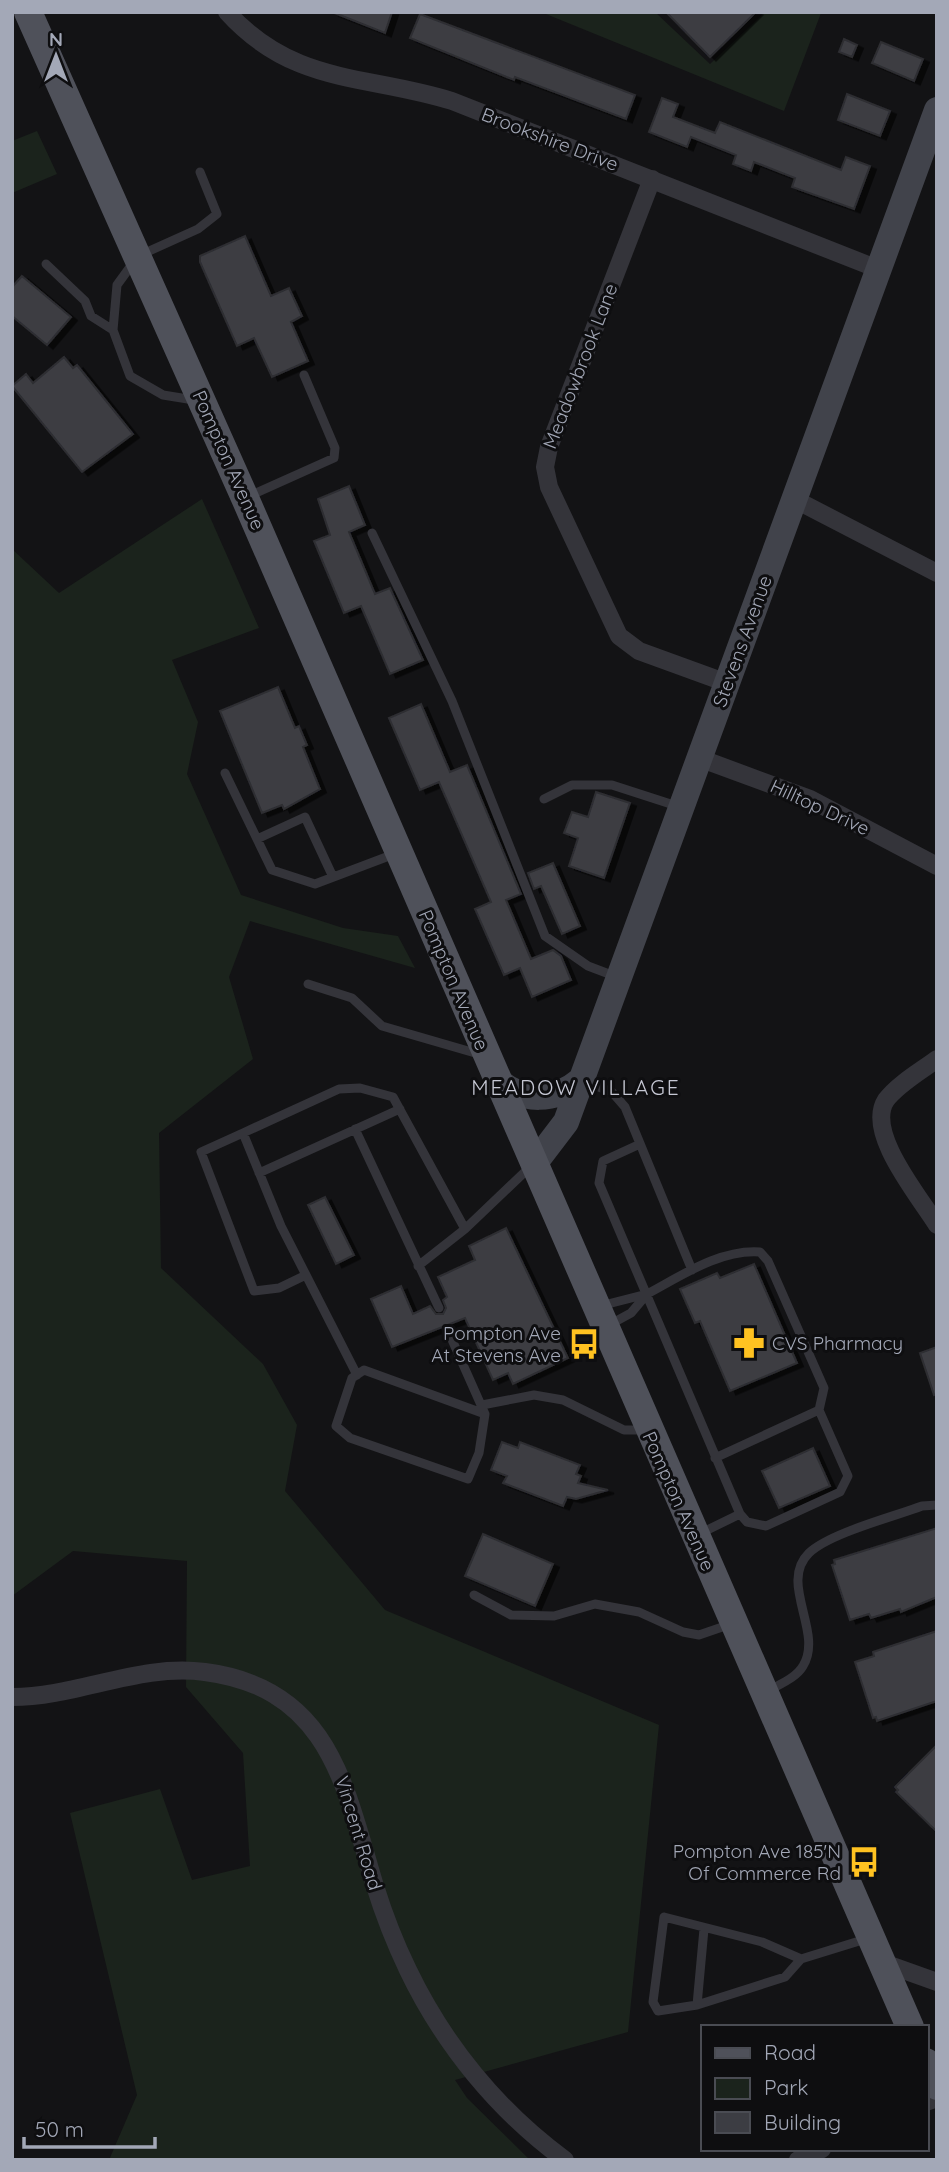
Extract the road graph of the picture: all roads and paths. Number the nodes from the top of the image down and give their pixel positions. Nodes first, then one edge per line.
1 (29, 12) edge
2 (227, 12) edge
3 (937, 110) edge
4 (200, 172) dead end
5 (652, 179) junction
6 (138, 256) junction
7 (46, 264) dead end
8 (878, 269) junction
9 (113, 330) junction
10 (304, 374) dead end
11 (203, 402) junction
12 (245, 498) junction
13 (794, 499) junction
14 (372, 533) dead end
15 (937, 573) edge
16 (727, 683) junction
17 (699, 758) junction
18 (225, 773) dead end
19 (544, 799) dead end
20 (681, 807) junction
21 (257, 839) junction
22 (398, 852) junction
23 (937, 866) edge
24 (333, 877) junction
25 (619, 977) junction
26 (308, 984) dead end
27 (937, 1059) edge
28 (492, 1068) junction
29 (581, 1080) junction
30 (400, 1109) junction
31 (355, 1129) junction
32 (243, 1133) junction
33 (640, 1144) junction
34 (534, 1164) junction
35 (259, 1173) junction
36 (937, 1225) edge
37 (465, 1229) junction
38 (418, 1266) junction
39 (692, 1270) junction
40 (306, 1275) junction
41 (647, 1294) junction
42 (439, 1308) dead end
43 (600, 1317) junction
44 (449, 1333) dead end
45 (357, 1375) junction
46 (483, 1410) junction
47 (820, 1410) junction
48 (649, 1430) junction
49 (715, 1458) junction
50 (937, 1505) edge
51 (740, 1514) junction
52 (695, 1536) junction
53 (474, 1595) dead end
54 (733, 1623) junction
55 (764, 1693) junction
56 (12, 1697) edge
57 (704, 1929) junction
58 (876, 1950) junction
59 (801, 1959) junction
60 (937, 1982) edge
61 (697, 2005) junction
62 (909, 2025) edge
63 (928, 2066) edge
64 (937, 2086) edge
65 (818, 2151) edge
66 (565, 2160) edge
67 (798, 2160) edge

1 - 6 main road, Pompton Avenue
2 - 5 street, Brookshire Drive
3 - 8 main road, Stevens Avenue
4 - 6 lane
5 - 8 street, Brookshire Drive
5 - 16 street, Meadowbrook Lane
6 - 9 lane
6 - 11 main road, Pompton Avenue
7 - 9 lane
8 - 13 main road, Stevens Avenue
9 - 11 lane
10 - 12 lane
11 - 12 main road, Pompton Avenue
12 - 22 main road, Pompton Avenue
13 - 15 street
13 - 16 main road, Stevens Avenue
14 - 25 lane
16 - 17 main road, Stevens Avenue
17 - 20 main road, Stevens Avenue
17 - 23 street, Hilltop Drive
18 - 21 lane
19 - 20 lane
20 - 25 main road, Stevens Avenue
21 - 24 lane
21 - 24 lane
22 - 24 lane
22 - 28 main road, Pompton Avenue
25 - 29 main road, Stevens Avenue
26 - 28 lane
27 - 36 street
28 - 29 main road
28 - 34 main road, Pompton Avenue
29 - 33 lane
29 - 34 main road, Stevens Avenue
30 - 31 lane
30 - 32 lane
30 - 37 lane
31 - 35 lane
31 - 38 lane
32 - 35 lane
32 - 40 lane
33 - 39 lane
33 - 41 lane
34 - 37 lane
34 - 43 main road, Pompton Avenue
35 - 40 lane
37 - 38 lane
38 - 42 lane
39 - 41 lane
39 - 47 lane
40 - 45 lane
41 - 43 lane
41 - 43 lane
41 - 49 lane
43 - 48 main road, Pompton Avenue
44 - 46 lane
45 - 46 lane
45 - 46 lane
46 - 48 lane
47 - 49 lane
47 - 51 lane
48 - 52 main road, Pompton Avenue
49 - 51 lane
50 - 55 lane
51 - 52 lane
52 - 54 main road, Pompton Avenue
53 - 54 lane
54 - 55 main road, Pompton Avenue
55 - 58 main road, Pompton Avenue
56 - 66 street, Vincent Road
57 - 59 lane
57 - 61 lane
57 - 61 lane
58 - 59 lane
58 - 60 street
58 - 62 main road, Pompton Avenue
59 - 61 lane
63 - 64 main road
65 - 67 street

